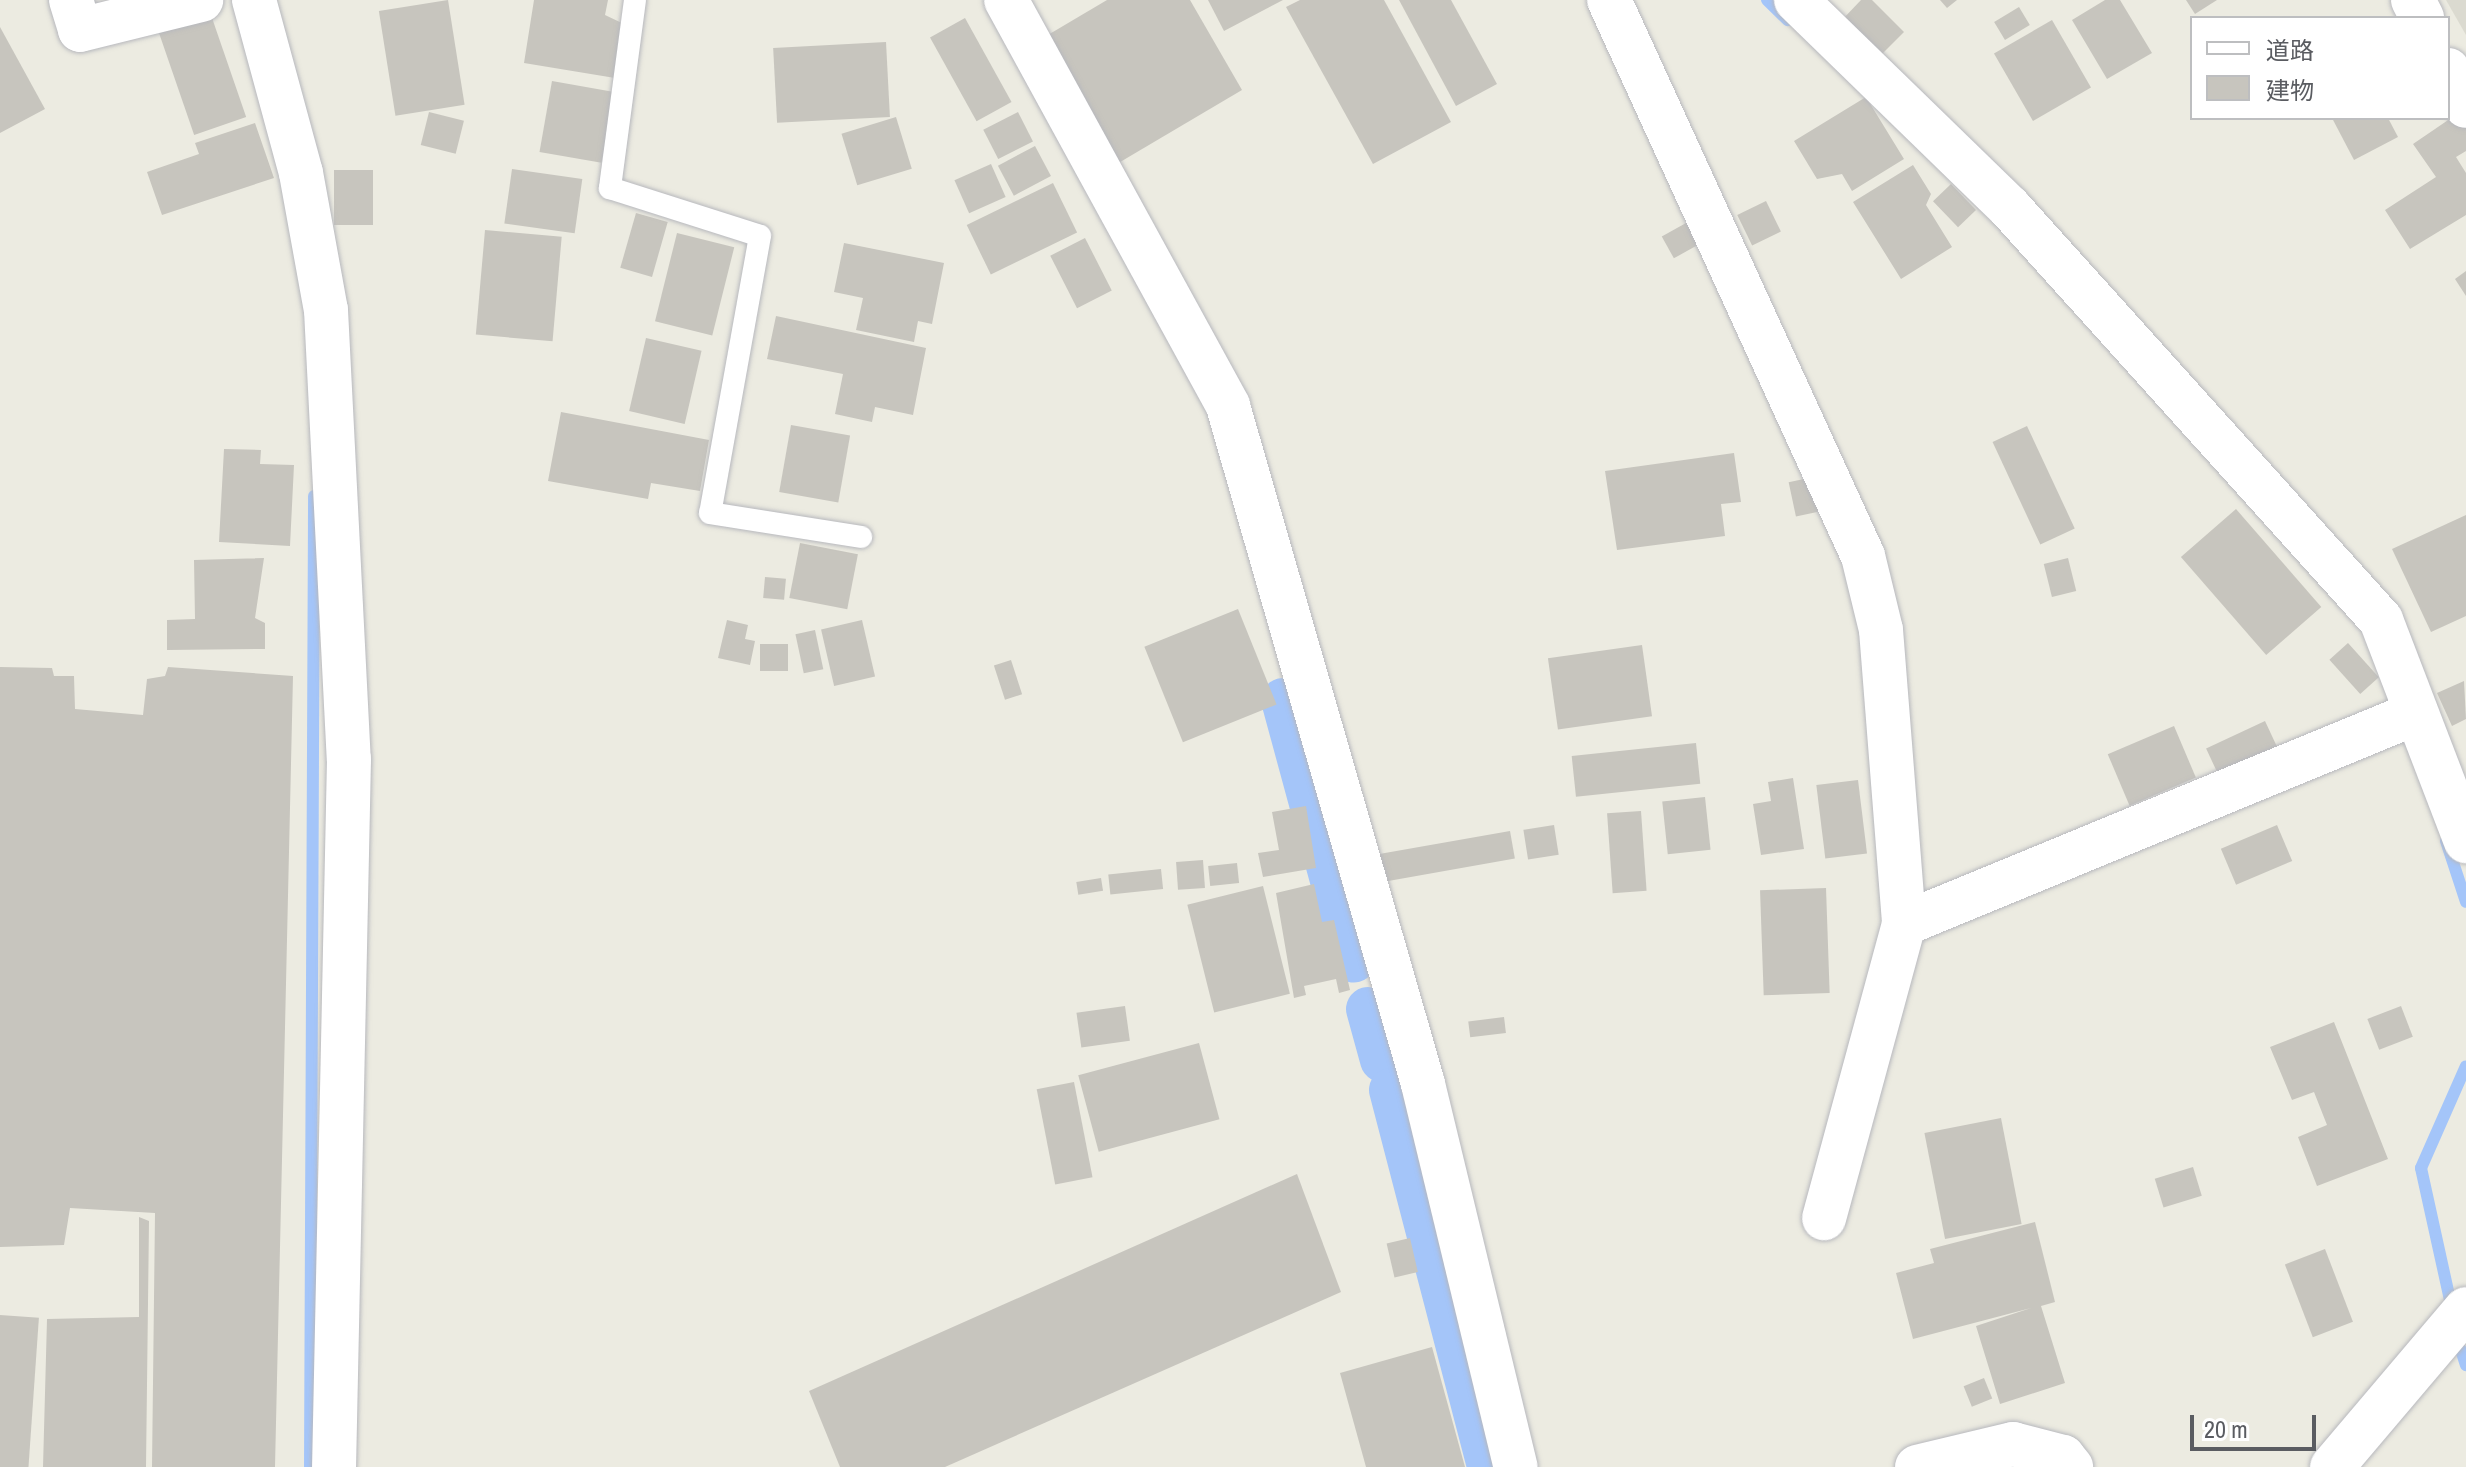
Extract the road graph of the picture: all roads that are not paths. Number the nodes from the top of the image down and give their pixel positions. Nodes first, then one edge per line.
1 (71, 0) edge
2 (201, 0) edge
3 (254, 0) edge
4 (635, 0) edge
5 (1006, 0) edge
6 (1609, 0) edge
7 (1796, 0) edge
8 (2450, 74) edge
9 (2466, 106) edge
10 (861, 537) dead end
11 (2416, 713) junction
12 (2466, 841) edge
13 (1904, 924) junction
14 (1824, 1218) dead end
15 (2466, 1309) edge
16 (334, 1467) edge
17 (1516, 1467) edge
18 (1917, 1467) edge
19 (2071, 1467) edge
20 (2332, 1467) edge

1 - 2 street
3 - 16 street
4 - 10 lane
5 - 17 street
6 - 13 street
7 - 11 street
8 - 9 street
11 - 12 street
11 - 13 street
13 - 14 street
15 - 20 street
18 - 19 street

